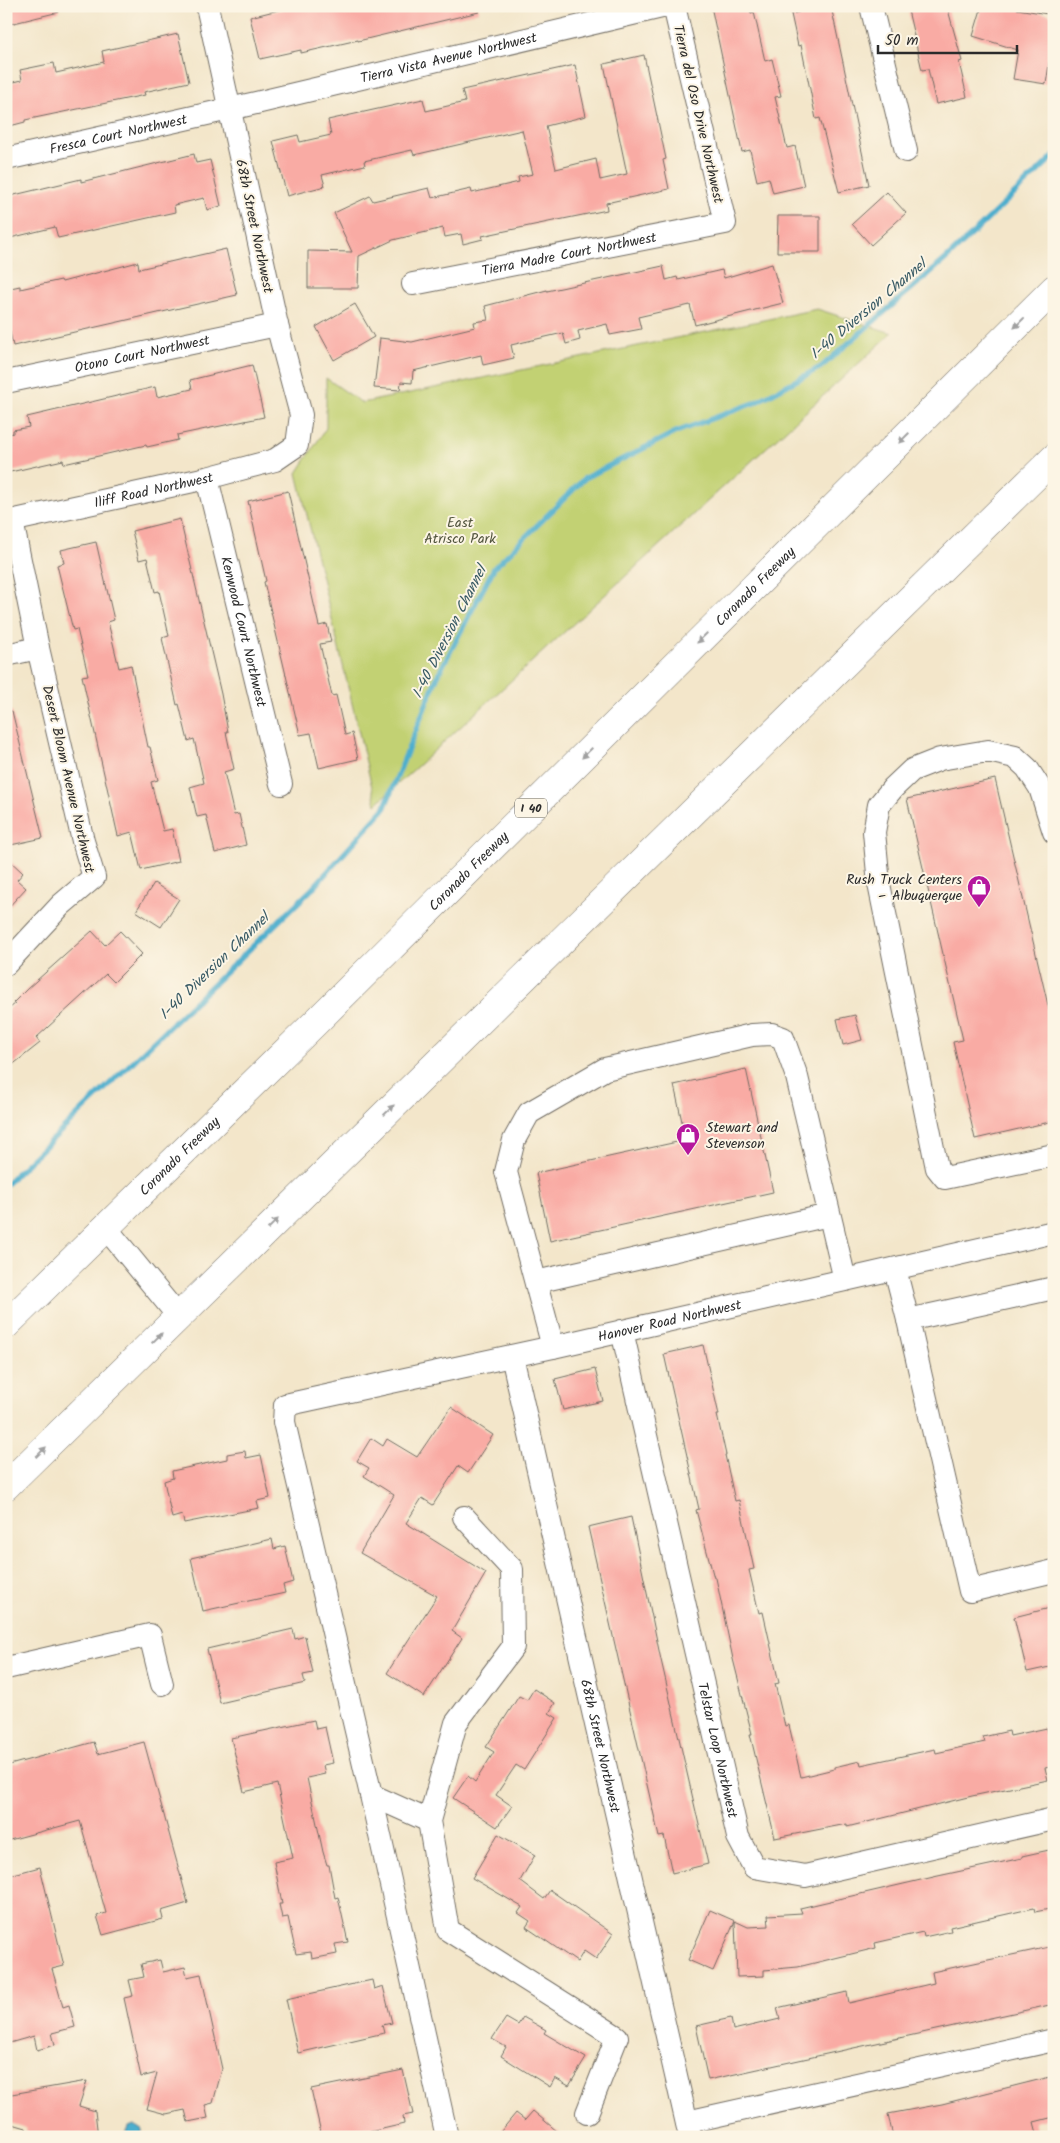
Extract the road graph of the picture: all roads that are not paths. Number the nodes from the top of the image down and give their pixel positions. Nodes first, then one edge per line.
1 (207, 6) edge
2 (666, 6) edge
3 (674, 6) edge
4 (871, 6) edge
5 (230, 109) junction
6 (906, 151) dead end
7 (6, 159) edge
8 (724, 223) joint
9 (413, 284) dead end
10 (1054, 289) edge
11 (277, 325) junction
12 (6, 382) edge
13 (297, 445) joint
14 (1054, 458) edge
15 (207, 478) junction
16 (9, 522) edge
17 (38, 648) junction
18 (6, 655) edge
19 (280, 784) dead end
20 (1054, 832) edge
21 (6, 964) edge
22 (1054, 1155) edge
23 (829, 1215) junction
24 (106, 1228) junction
25 (1054, 1232) edge
26 (895, 1269) junction
27 (845, 1280) junction
28 (536, 1282) junction
29 (1054, 1288) edge
30 (179, 1317) junction
31 (908, 1320) junction
32 (6, 1325) edge
33 (622, 1331) junction
34 (553, 1347) junction
35 (512, 1356) junction
36 (6, 1486) edge
37 (464, 1517) dead end
38 (1054, 1571) edge
39 (6, 1668) edge
40 (162, 1684) dead end
41 (371, 1795) junction
42 (1054, 1819) edge
43 (428, 1821) junction
44 (1054, 2040) edge
45 (587, 2113) dead end
46 (689, 2130) edge
47 (447, 2137) edge

1 - 5 street, 68th Street Northwest
2 - 5 street, Tierra Vista Avenue Northwest
3 - 8 street, Tierra del Oso Drive Northwest
4 - 6 street
5 - 7 street, Fresca Court Northwest
5 - 11 street, 68th Street Northwest
8 - 9 street, Tierra Madre Court Northwest
10 -> 24 highway, Coronado Freeway / I 40
11 - 12 street, Otono Court Northwest
11 - 13 street, 68th Street Northwest
13 - 15 street, Iliff Road Northwest
30 -> 14 highway
15 - 16 street, Iliff Road Northwest
15 - 19 street, Kenwood Court Northwest
16 - 17 street
17 - 18 street
17 - 21 street, Desert Bloom Avenue Northwest
20 - 22 street
23 - 27 street
23 - 28 street
23 - 28 street
24 - 30 street
24 - 32 highway, Coronado Freeway / I 40
25 - 26 street, Hanover Road Northwest
26 - 27 street, Hanover Road Northwest
26 - 31 street
27 - 33 street, Hanover Road Northwest
28 - 34 street
29 - 31 street
36 -> 30 highway
31 - 38 street
33 - 34 street, Hanover Road Northwest
33 - 42 street, Telstar Loop Northwest
34 - 35 street, Hanover Road Northwest
35 - 41 street, Hanover Road Northwest
35 - 46 street, 68th Street Northwest
37 - 43 street
39 - 40 street
41 - 43 street
41 - 47 street
43 - 45 street
44 - 46 street

